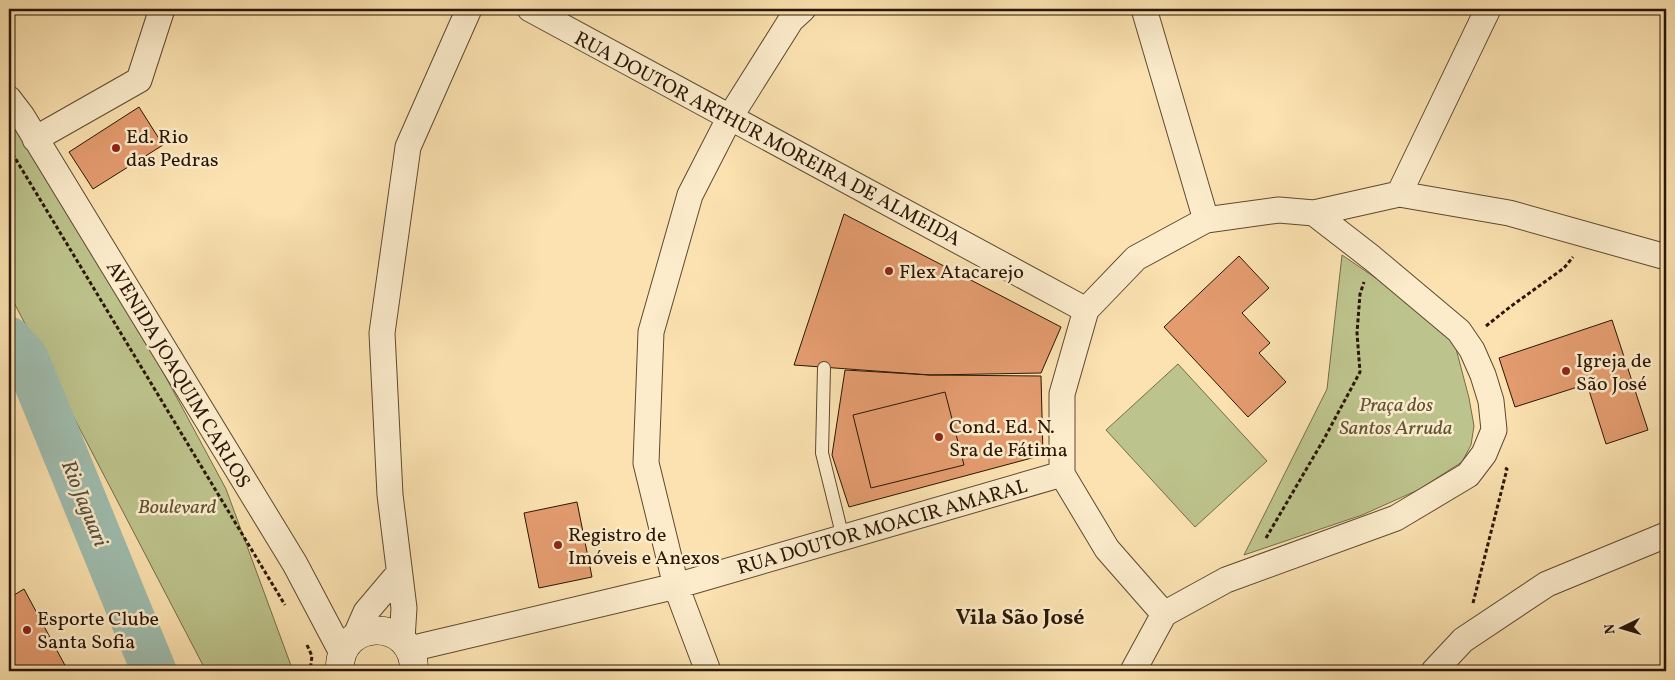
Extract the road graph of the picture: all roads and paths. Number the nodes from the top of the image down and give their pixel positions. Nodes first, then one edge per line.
1 (162, 9) edge
2 (469, 9) edge
3 (530, 9) edge
4 (803, 9) edge
5 (1144, 9) edge
6 (1488, 9) edge
7 (9, 99) edge
8 (730, 117) junction
9 (35, 138) junction
10 (9, 148) edge
11 (1399, 194) junction
12 (1314, 212) junction
13 (1206, 220) junction
14 (1591, 236) junction
15 (1666, 256) edge
16 (1372, 258) junction
17 (1086, 310) junction
18 (1467, 343) junction
19 (824, 368) dead end
20 (1508, 470) dead end
21 (1062, 474) junction
22 (1666, 535) edge
23 (843, 538) junction
24 (399, 573) junction
25 (1246, 573) junction
26 (676, 586) junction
27 (290, 612) dead end
28 (1164, 614) junction
29 (304, 638) dead end
30 (1463, 640) junction
31 (409, 653) edge
32 (343, 660) edge
33 (310, 671) edge
34 (708, 671) edge
35 (1132, 671) edge
36 (1434, 671) edge

1 - 9 street
2 - 24 street
3 - 8 street, RUA DOUTOR ARTHUR MOREIRA DE ALMEIDA
4 - 8 street
5 - 13 street
6 - 11 street
7 - 9 street, AVENIDA JOAQUIM CARLOS
8 - 17 street, RUA DOUTOR ARTHUR MOREIRA DE ALMEIDA
8 - 26 street
9 - 32 street, AVENIDA JOAQUIM CARLOS
10 - 27 path
11 - 12 street
11 - 14 street
12 - 13 street
12 - 16 street
13 - 17 street
14 - 15 street
14 - 18 path
16 - 18 street
16 - 25 path
17 - 21 street
18 - 25 street
19 - 23 lane
20 - 30 path
21 - 23 street, RUA DOUTOR MOACIR AMARAL
21 - 28 street
22 - 30 street
23 - 26 street, RUA DOUTOR MOACIR AMARAL
24 - 31 street
24 - 32 street
25 - 28 street
26 - 31 street, RUA DOUTOR MOACIR AMARAL
26 - 34 street
28 - 35 street
29 - 33 path
30 - 36 street
31 - 32 street

